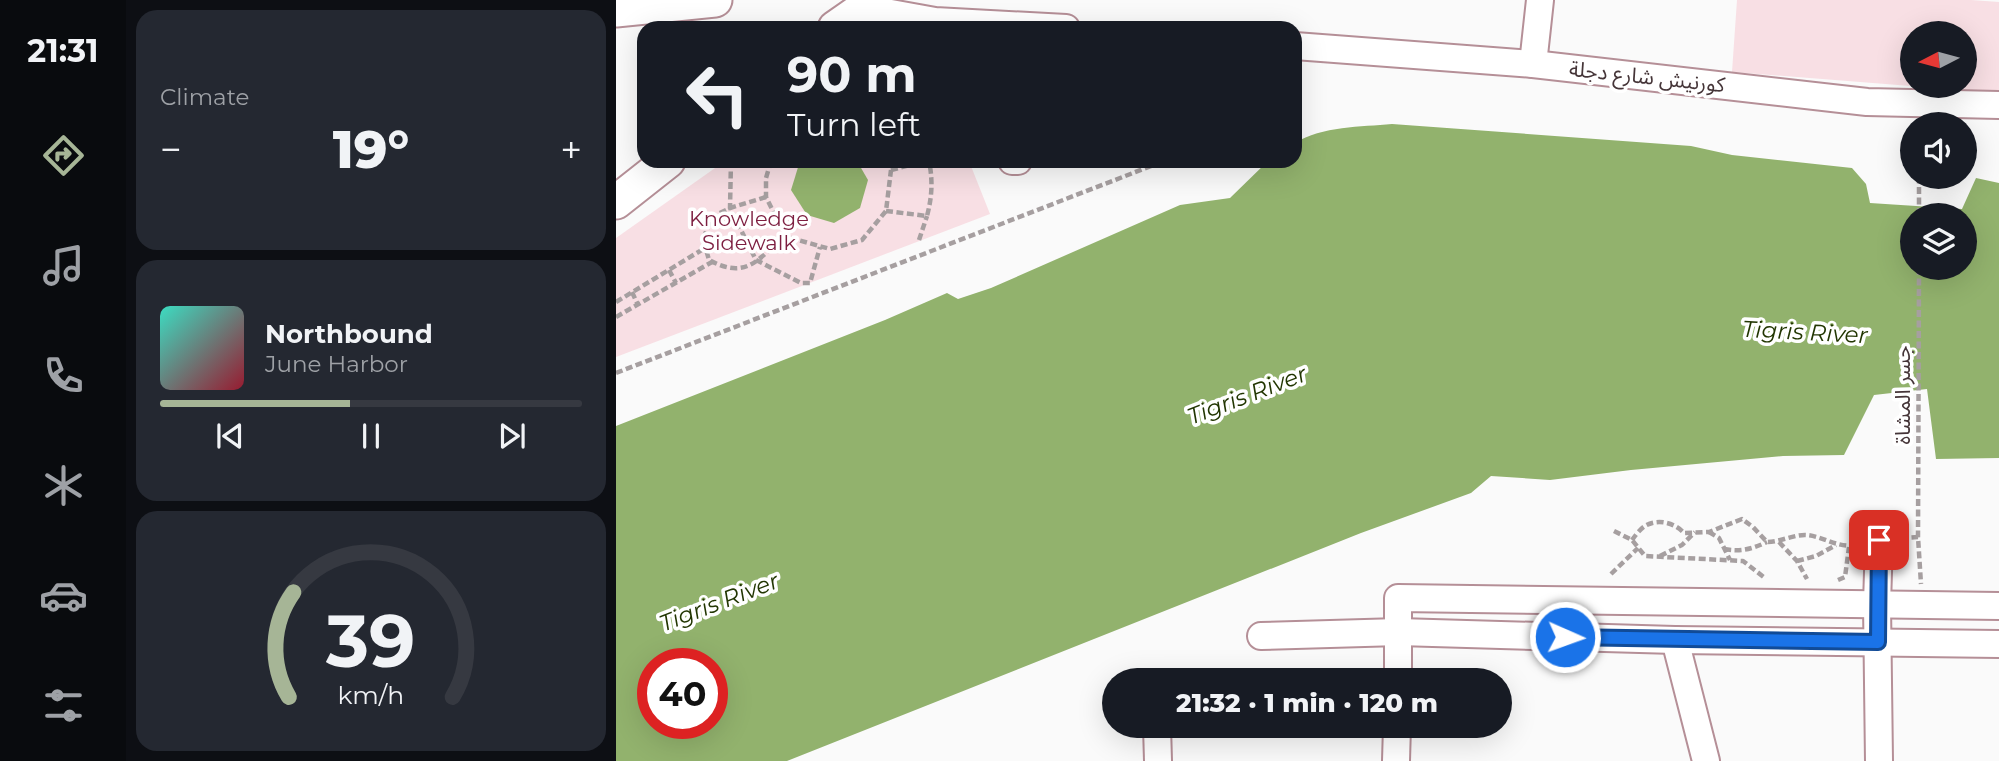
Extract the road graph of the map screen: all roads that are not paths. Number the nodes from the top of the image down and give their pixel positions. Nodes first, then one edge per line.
1 (715, 0) edge
2 (875, 0) edge
3 (1528, 0) edge
4 (1540, 0) edge
5 (616, 10) edge
6 (844, 21) edge
7 (849, 21) edge
8 (923, 21) edge
9 (1302, 47) edge
10 (1533, 64) junction
11 (1999, 105) edge
12 (659, 168) edge
13 (616, 202) edge
14 (1879, 540) road end
15 (1877, 604) junction
16 (1999, 606) edge
17 (1399, 632) junction
18 (1261, 635) dead end
19 (1675, 640) junction
20 (1878, 642) junction
21 (1999, 644) edge
22 (1398, 668) edge
23 (1157, 738) edge
24 (1397, 738) edge
25 (1158, 761) edge
26 (1396, 761) edge
27 (1706, 761) edge
28 (1879, 761) edge

1 - 5 main road
2 - 6 main road
3 - 10 street
4 - 10 street
7 - 8 street
9 - 10 street, كورنيش شارع دجلة
10 - 11 street, كورنيش شارع دجلة
12 - 13 main road
14 - 15 street
15 - 16 street
15 - 17 street
15 - 20 street
17 - 18 street
17 - 19 street
17 - 22 street
19 - 20 street
19 - 27 street
20 - 21 street
20 - 28 street
23 - 25 street
24 - 26 street

